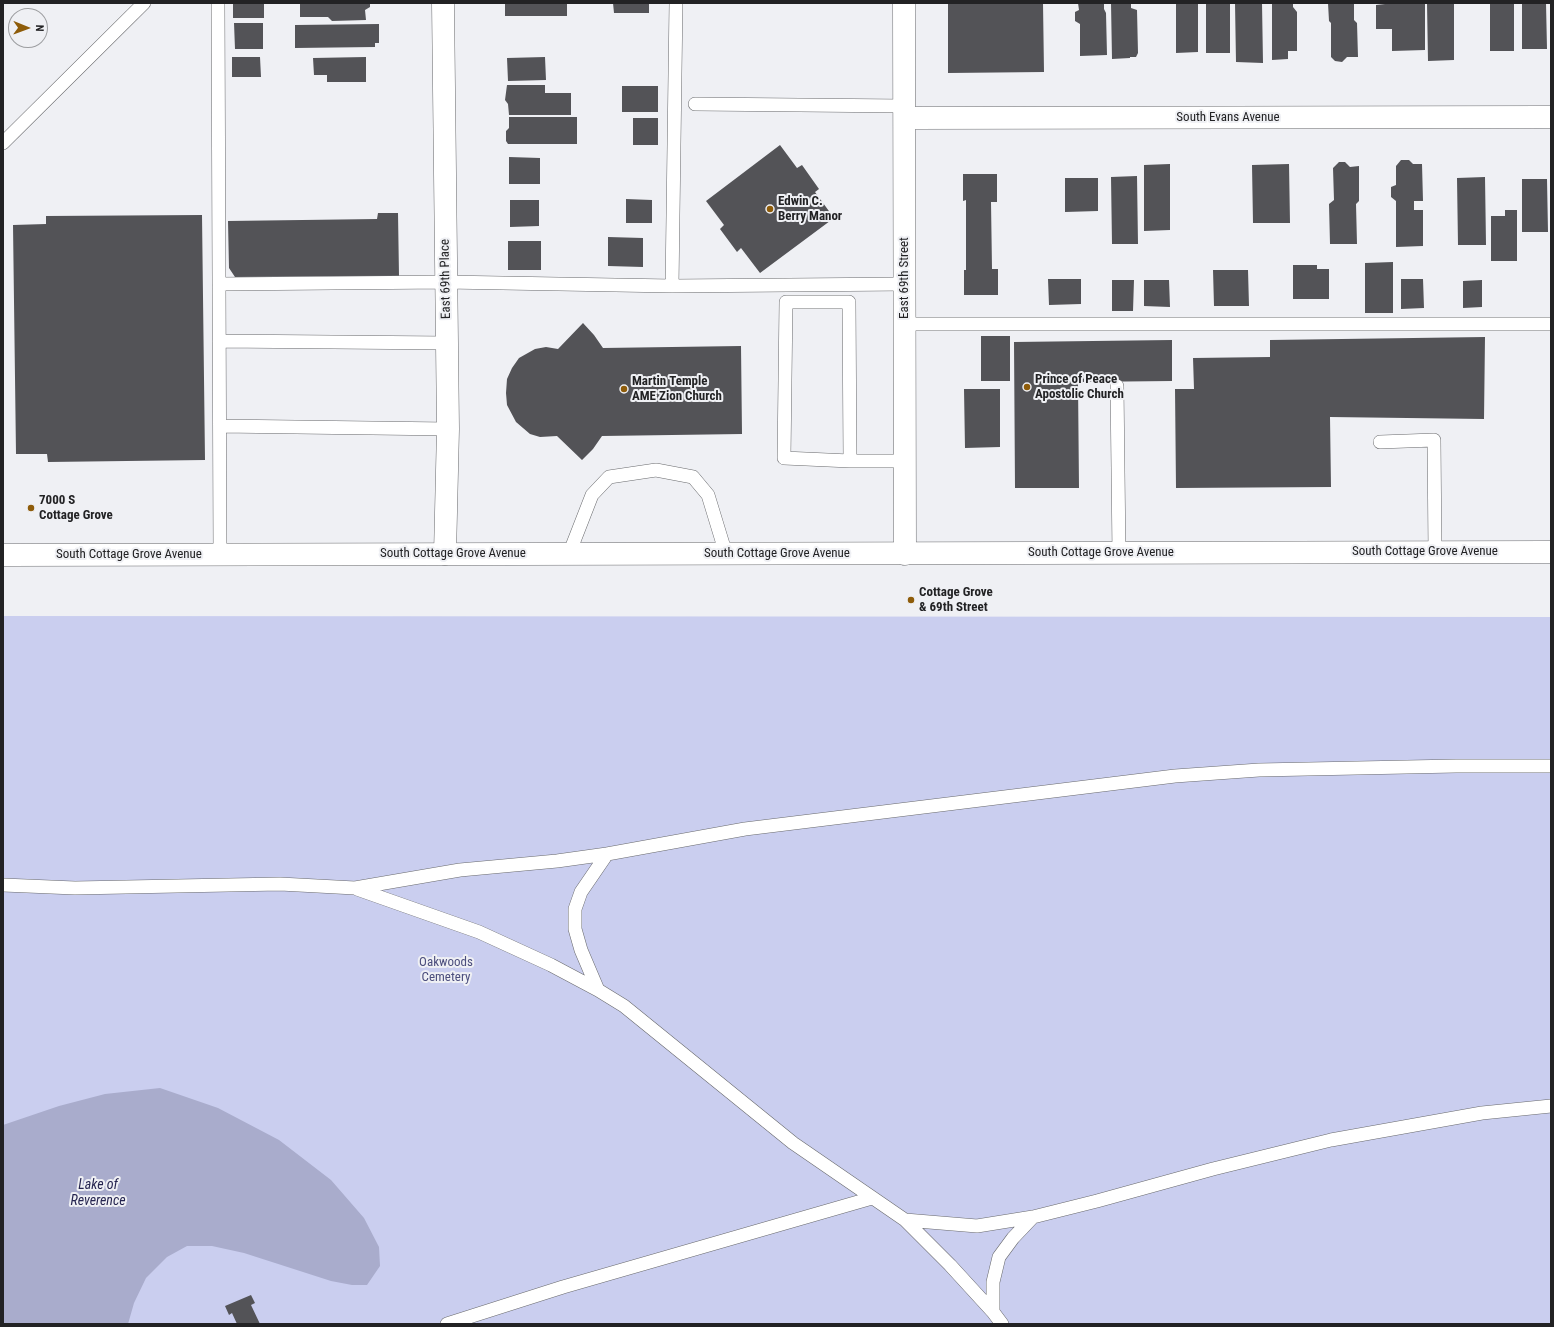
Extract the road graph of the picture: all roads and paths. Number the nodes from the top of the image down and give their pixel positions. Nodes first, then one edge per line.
1 (144, 3) edge
2 (218, 3) edge
3 (443, 3) edge
4 (676, 3) edge
5 (904, 3) edge
6 (695, 104) dead end
7 (904, 112) junction
8 (1551, 117) edge
9 (3, 143) edge
10 (446, 282) junction
11 (220, 284) junction
12 (905, 284) junction
13 (831, 285) junction
14 (672, 286) junction
15 (831, 302) junction
16 (905, 324) junction
17 (1551, 324) edge
18 (219, 341) junction
19 (447, 343) junction
20 (1117, 386) dead end
21 (220, 426) junction
22 (448, 429) junction
23 (1380, 442) dead end
24 (850, 461) junction
25 (905, 461) junction
26 (1435, 552) junction
27 (1551, 552) edge
28 (445, 554) junction
29 (569, 554) junction
30 (726, 554) junction
31 (905, 554) junction
32 (1119, 554) junction
33 (3, 555) edge
34 (220, 555) junction
35 (1551, 766) edge
36 (607, 854) junction
37 (3, 885) edge
38 (355, 888) junction
39 (598, 990) junction
40 (1551, 1106) edge
41 (872, 1198) junction
42 (1033, 1217) junction
43 (905, 1220) junction
44 (993, 1312) junction
45 (447, 1324) edge
46 (1002, 1324) edge

1 - 9 lane
2 - 11 lane
3 - 10 street, East 69th Place
4 - 14 lane
5 - 7 street, East 69th Street
6 - 7 lane
7 - 8 street, South Evans Avenue
7 - 12 street, East 69th Street
10 - 11 lane
10 - 14 lane
10 - 19 street, East 69th Place
11 - 18 lane
12 - 13 lane
12 - 16 street, East 69th Street
13 - 14 lane
13 - 15 lane
15 - 24 lane
15 - 24 lane
16 - 17 lane
16 - 25 street, East 69th Street
18 - 19 lane
18 - 21 lane
19 - 22 street, East 69th Place
20 - 32 lane
21 - 22 lane
21 - 34 lane
22 - 28 street, East 69th Place
23 - 26 lane
24 - 25 lane
25 - 31 street, East 69th Street
26 - 27 street, South Cottage Grove Avenue
26 - 32 street, South Cottage Grove Avenue
28 - 29 street, South Cottage Grove Avenue
28 - 34 street, South Cottage Grove Avenue
29 - 30 street, South Cottage Grove Avenue
29 - 30 lane
30 - 31 street, South Cottage Grove Avenue
31 - 32 street, South Cottage Grove Avenue
33 - 34 street, South Cottage Grove Avenue
35 - 36 lane
36 - 38 lane
36 - 39 lane
37 - 38 lane
38 - 39 lane
39 - 41 lane
40 - 42 lane
41 - 43 lane
41 - 45 lane
42 - 43 lane
42 - 44 lane
43 - 44 lane
44 - 46 lane

